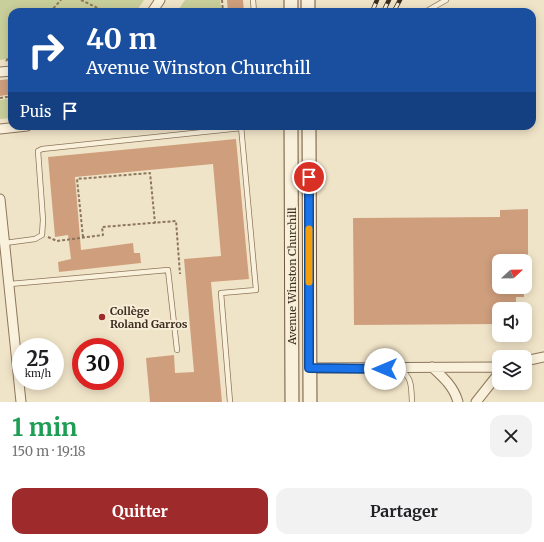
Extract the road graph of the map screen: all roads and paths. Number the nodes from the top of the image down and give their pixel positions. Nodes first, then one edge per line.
1 (61, 0) edge
2 (81, 0) edge
3 (446, 0) edge
4 (54, 8) edge
5 (98, 8) edge
6 (432, 8) edge
7 (215, 130) edge
8 (241, 130) edge
9 (291, 130) edge
10 (310, 130) edge
11 (0, 199) edge
12 (155, 222) junction
13 (42, 234) junction
14 (83, 237) junction
15 (5, 243) junction
16 (180, 274) dead end
17 (10, 284) junction
18 (177, 350) dead end
19 (544, 357) edge
20 (532, 360) edge
21 (432, 367) junction
22 (492, 367) edge
23 (309, 368) junction
24 (399, 369) junction
25 (492, 382) edge
26 (21, 402) edge
27 (230, 402) edge
28 (292, 402) edge
29 (310, 402) edge
30 (412, 402) edge
31 (458, 402) edge
32 (476, 402) edge

1 - 4 path
2 - 5 path
3 - 6 lane
7 - 13 lane
8 - 27 lane
9 - 28 main road, Avenue Winston Churchill
10 - 23 main road, Avenue Winston Churchill
11 - 15 street
12 - 14 path
12 - 14 path
12 - 16 path
13 - 14 path
13 - 15 lane
15 - 17 street
17 - 18 lane
17 - 26 street
19 - 20 street
21 - 22 street
21 - 24 street
21 - 31 street
23 - 24 street
23 - 29 main road, Avenue Winston Churchill
24 - 30 lane
25 - 32 street

